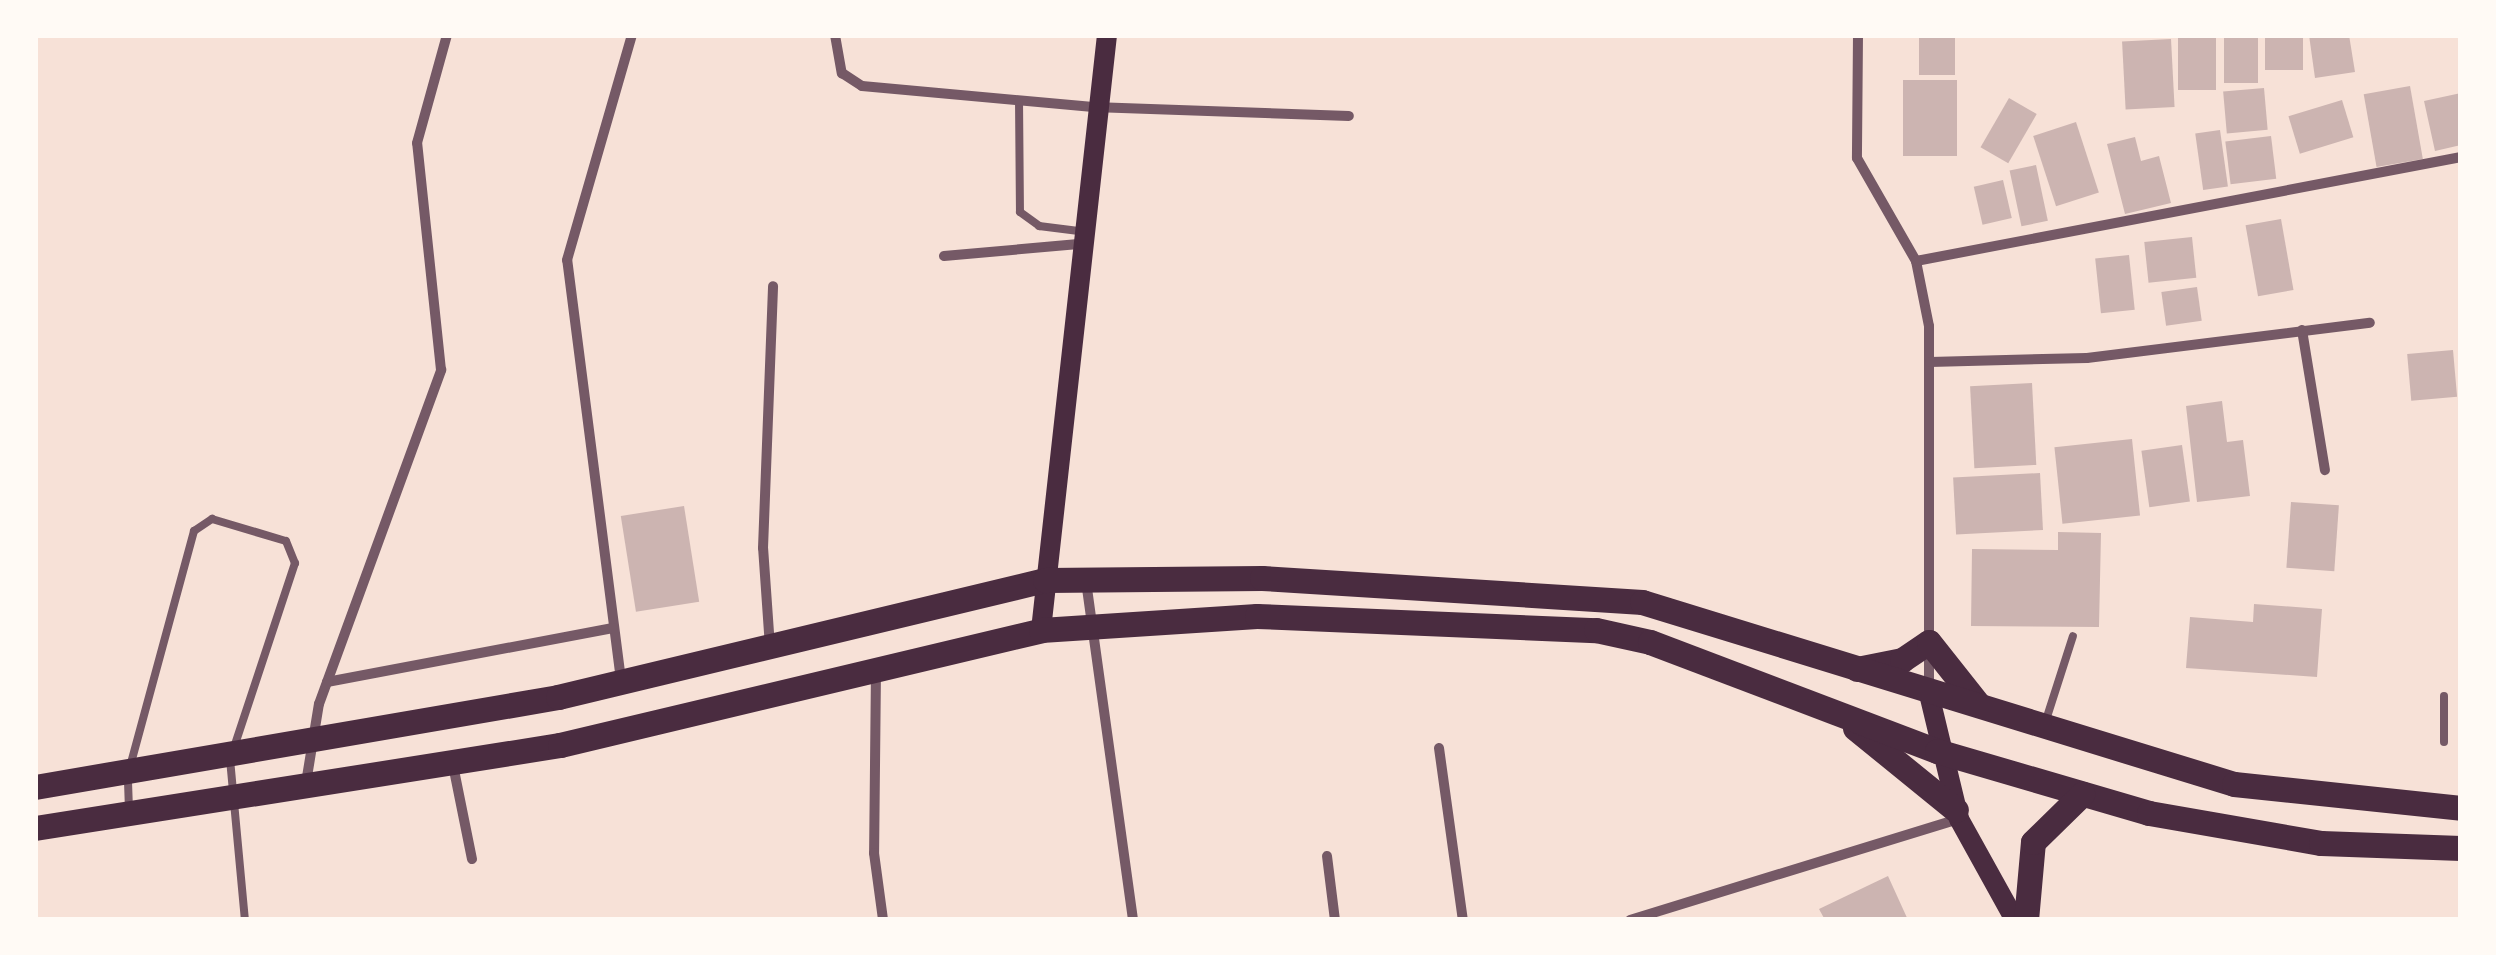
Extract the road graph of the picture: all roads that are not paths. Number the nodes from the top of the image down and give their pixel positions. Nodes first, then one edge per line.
1 (447, 35) edge
2 (632, 35) edge
3 (835, 35) edge
4 (1107, 35) edge
5 (1858, 35) edge
6 (1019, 100) junction
7 (1093, 107) junction
8 (1350, 116) dead end
9 (2461, 157) edge
10 (1079, 237) junction
11 (944, 256) dead end
12 (1916, 261) junction
13 (773, 286) dead end
14 (2370, 322) dead end
15 (2302, 330) junction
16 (1930, 362) junction
17 (2325, 470) dead end
18 (1044, 580) junction
19 (1086, 580) junction
20 (1088, 623) junction
21 (613, 628) junction
22 (1041, 630) junction
23 (2074, 636) dead end
24 (1929, 642) junction
25 (770, 648) junction
26 (876, 669) junction
27 (1855, 670) junction
28 (326, 682) junction
29 (621, 683) junction
30 (1929, 694) junction
31 (2444, 696) dead end
32 (1979, 706) junction
33 (1831, 712) junction
34 (2044, 724) junction
35 (313, 742) junction
36 (2444, 742) dead end
37 (1438, 748) dead end
38 (1938, 751) junction
39 (230, 759) junction
40 (452, 764) junction
41 (128, 774) junction
42 (35, 787) edge
43 (304, 788) junction
44 (2082, 794) junction
45 (228, 801) junction
46 (2461, 808) edge
47 (1958, 815) junction
48 (130, 816) junction
49 (35, 828) edge
50 (2461, 848) edge
51 (1327, 856) dead end
52 (472, 858) dead end
53 (245, 920) edge
54 (884, 920) edge
55 (1133, 920) edge
56 (1335, 920) edge
57 (1463, 920) edge
58 (1630, 920) edge
59 (2015, 920) edge
60 (2026, 920) edge

1 - 28 street
2 - 21 street
3 - 6 street
4 - 7 main road
5 - 12 street
6 - 7 street
6 - 10 lane
7 - 8 street
7 - 10 main road
9 - 12 street
10 - 11 street
10 - 18 main road
12 - 16 street
13 - 25 street
14 - 15 street
15 - 16 street
15 - 17 street
16 - 24 street
18 - 19 main road
18 - 22 main road
18 - 25 main road
19 - 20 street
19 - 27 main road
20 - 22 main road
20 - 33 main road
20 - 55 street
21 - 28 street
21 - 29 street
22 - 26 main road
23 - 34 lane
24 - 27 main road
24 - 30 street
24 - 32 main road
25 - 29 main road
26 - 40 main road
26 - 54 street
27 - 30 main road
28 - 35 street
29 - 35 main road
30 - 32 main road
30 - 38 main road
31 - 36 lane
32 - 34 main road
33 - 38 main road
33 - 47 main road
34 - 46 main road
35 - 39 main road
35 - 43 street
37 - 57 street
38 - 44 main road
38 - 47 main road
39 - 41 main road
39 - 41 lane
39 - 45 lane
40 - 43 main road
40 - 52 street
41 - 42 main road
41 - 48 lane
43 - 45 main road
44 - 50 main road
44 - 60 main road
45 - 48 main road
45 - 53 lane
47 - 58 street
47 - 59 main road
48 - 49 main road
51 - 56 street

